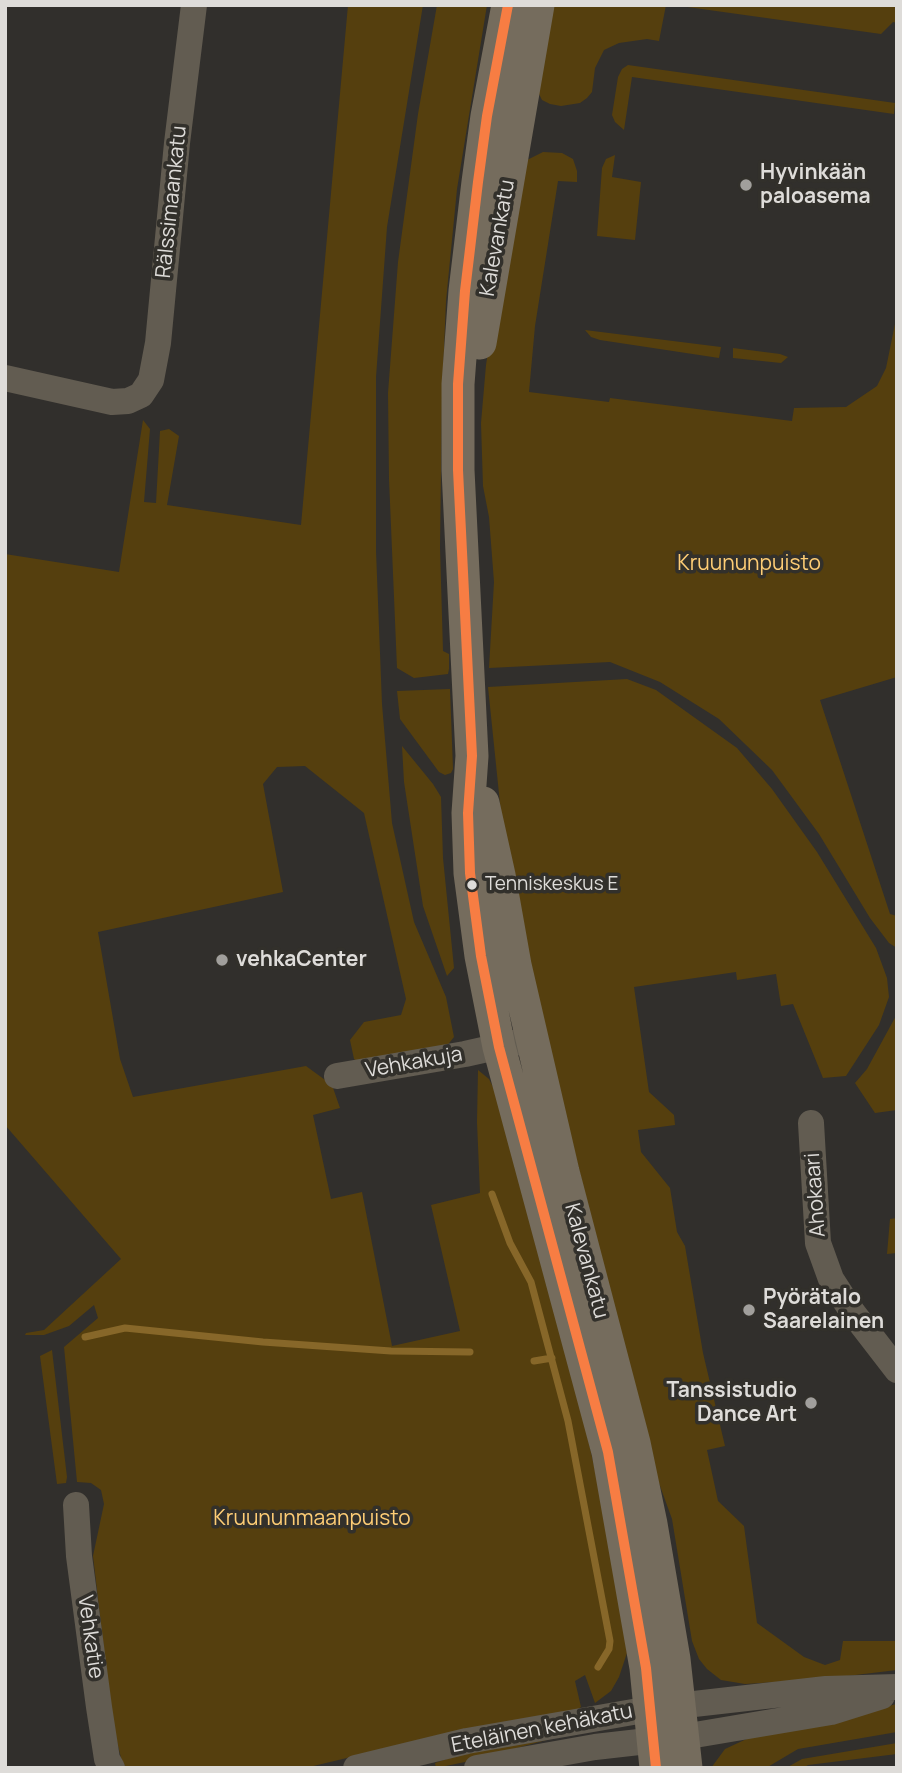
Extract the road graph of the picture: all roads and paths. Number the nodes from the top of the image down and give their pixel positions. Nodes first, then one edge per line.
1 (194, 5) edge
2 (508, 5) edge
3 (538, 5) edge
4 (5, 378) edge
5 (458, 470) junction
6 (472, 756) junction
7 (532, 1039) junction
8 (499, 1046) junction
9 (337, 1076) dead end
10 (811, 1123) dead end
11 (897, 1370) edge
12 (76, 1505) dead end
13 (897, 1689) edge
14 (668, 1738) edge
15 (112, 1768) edge
16 (356, 1768) edge
17 (477, 1768) edge

1 - 4 street, Rälssimaankatu
2 - 5 main road, Kalevankatu
3 - 5 main road, Kalevankatu
5 - 6 main road, Kalevankatu
6 - 7 main road, Kalevankatu
6 - 8 main road, Kalevankatu
7 - 8 street, Vehkakuja
7 - 14 main road, Kalevankatu
8 - 9 street, Vehkakuja
8 - 14 main road, Kalevankatu
10 - 11 street, Ahokaari
12 - 15 street, Vehkatie
13 - 14 street, Eteläinen kehäkatu
14 - 16 street, Eteläinen kehäkatu
14 - 17 street, Eteläinen kehäkatu

